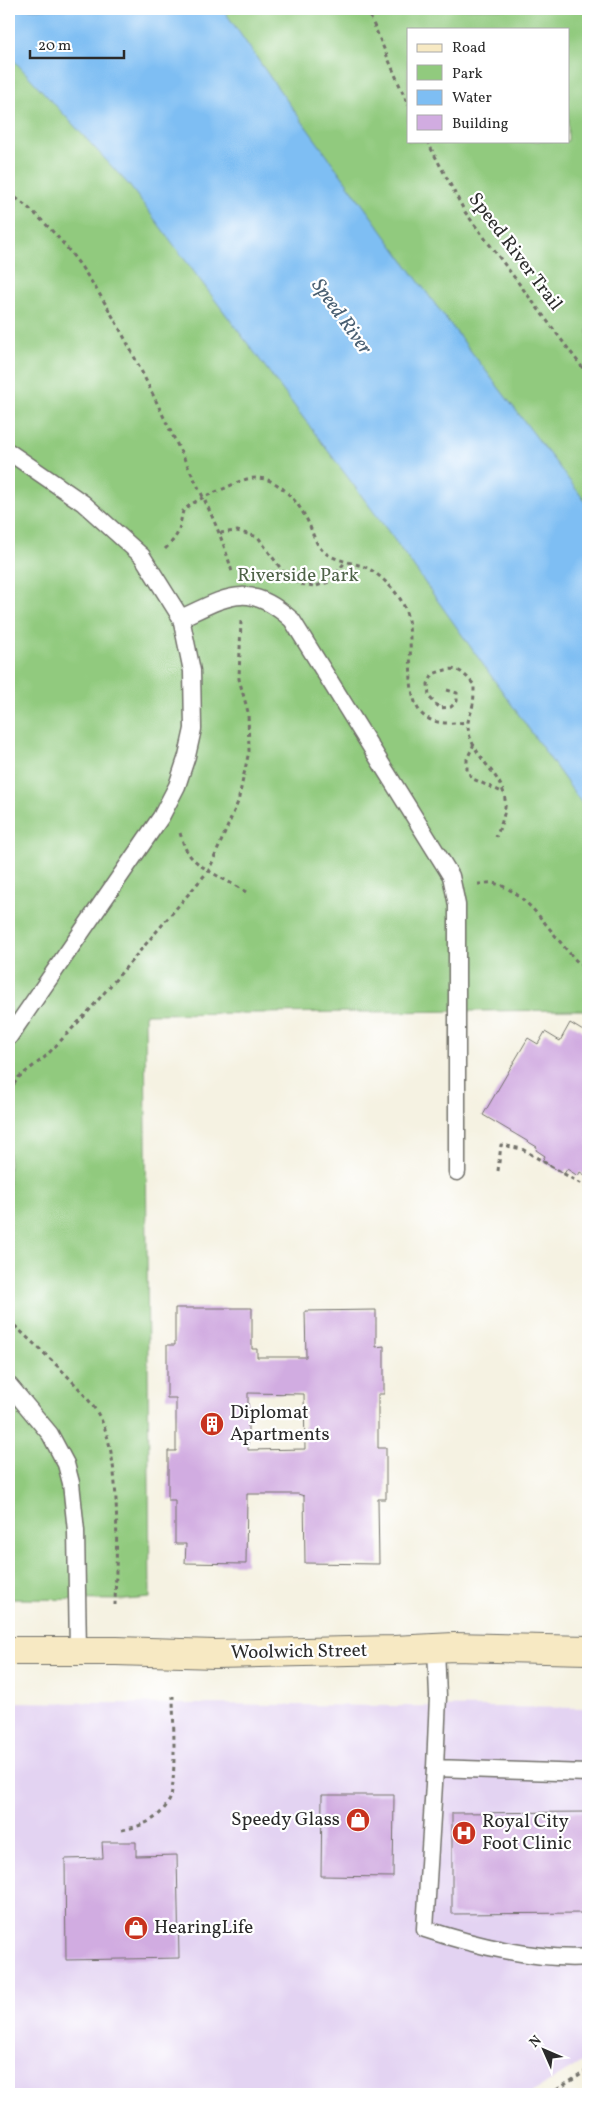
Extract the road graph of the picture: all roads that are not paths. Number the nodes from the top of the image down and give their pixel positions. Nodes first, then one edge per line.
1 (9, 452) edge
2 (181, 618) junction
3 (9, 1036) edge
4 (458, 1172) dead end
5 (9, 1385) edge
6 (436, 1648) junction
7 (588, 1650) edge
8 (9, 1651) edge
9 (78, 1651) junction
10 (435, 1768) junction
11 (588, 1773) edge
12 (588, 1957) edge

1 - 2 lane
2 - 3 lane
2 - 4 lane
5 - 9 lane
6 - 7 main road, Woolwich Street
6 - 9 main road, Woolwich Street
6 - 10 lane
8 - 9 main road, Woolwich Street
10 - 11 lane
10 - 12 lane

